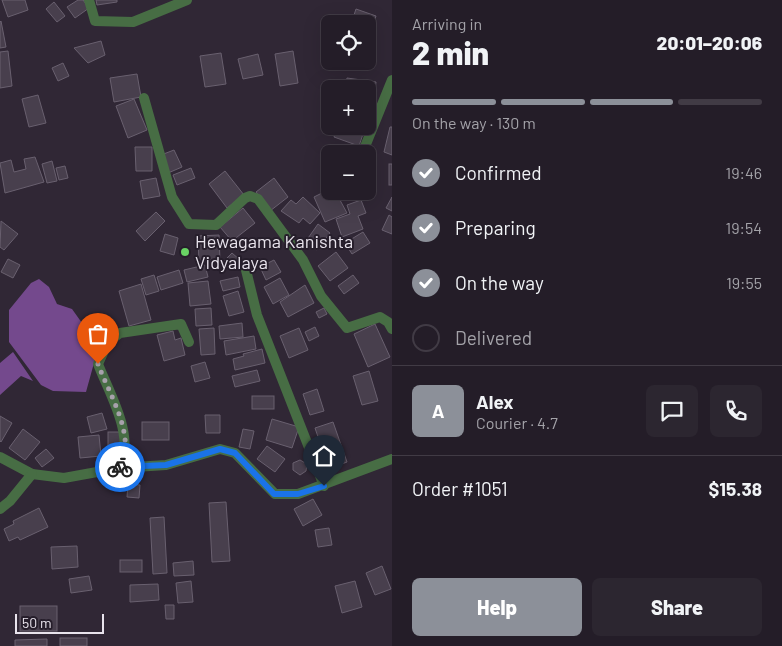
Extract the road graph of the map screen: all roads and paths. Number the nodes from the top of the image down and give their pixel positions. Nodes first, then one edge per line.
1 (89, 0) edge
2 (187, 0) edge
3 (392, 80) edge
4 (144, 98) dead end
5 (366, 145) edge
6 (245, 266) dead end
7 (392, 329) edge
8 (189, 342) dead end
9 (0, 457) edge
10 (392, 460) edge
11 (119, 468) junction
12 (32, 474) junction
13 (324, 486) junction
14 (0, 509) edge

1 - 2 street
3 - 5 street
4 - 7 street
6 - 13 street
8 - 11 street
9 - 12 street
10 - 13 street
11 - 12 street
11 - 13 street
12 - 14 street

